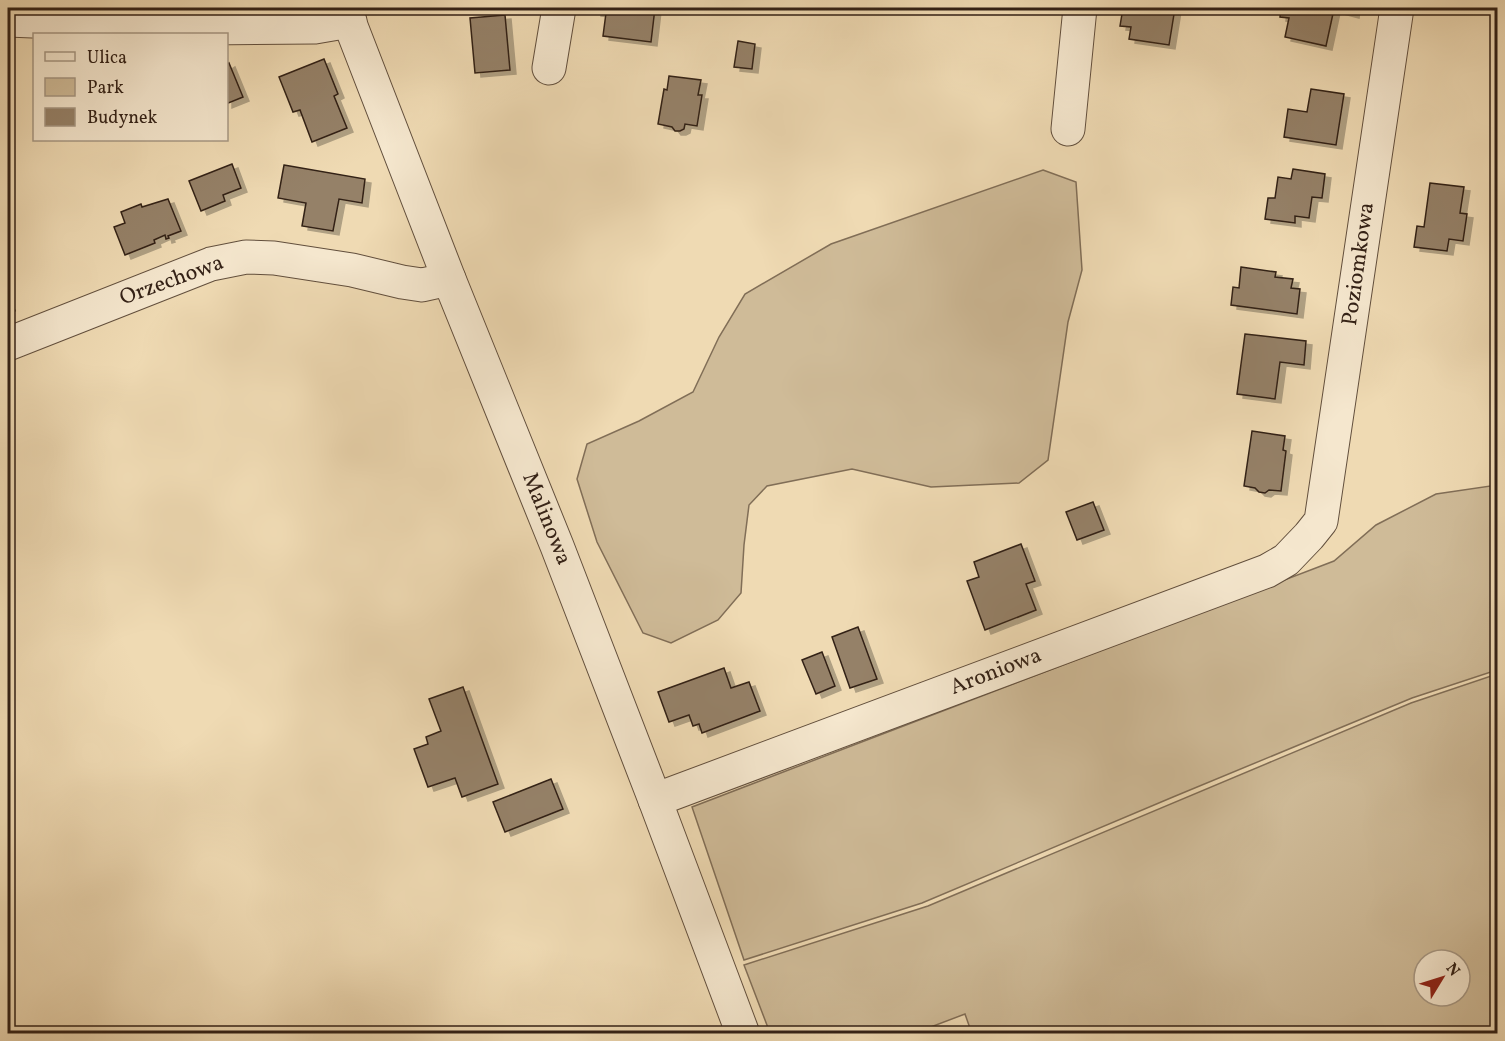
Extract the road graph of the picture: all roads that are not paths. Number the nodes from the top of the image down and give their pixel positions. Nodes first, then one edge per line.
1 (559, 8) edge
2 (1080, 8) edge
3 (1397, 8) edge
4 (347, 14) edge
5 (8, 20) edge
6 (549, 68) dead end
7 (1068, 129) dead end
8 (449, 279) junction
9 (8, 344) edge
10 (1321, 521) joint
11 (655, 800) junction
12 (743, 1034) edge

1 - 6 street
2 - 7 street
3 - 10 street, Poziomkowa
4 - 5 street
4 - 8 street, Malinowa
8 - 9 street, Orzechowa
8 - 11 street, Malinowa
10 - 11 street, Aroniowa
11 - 12 street, Malinowa

